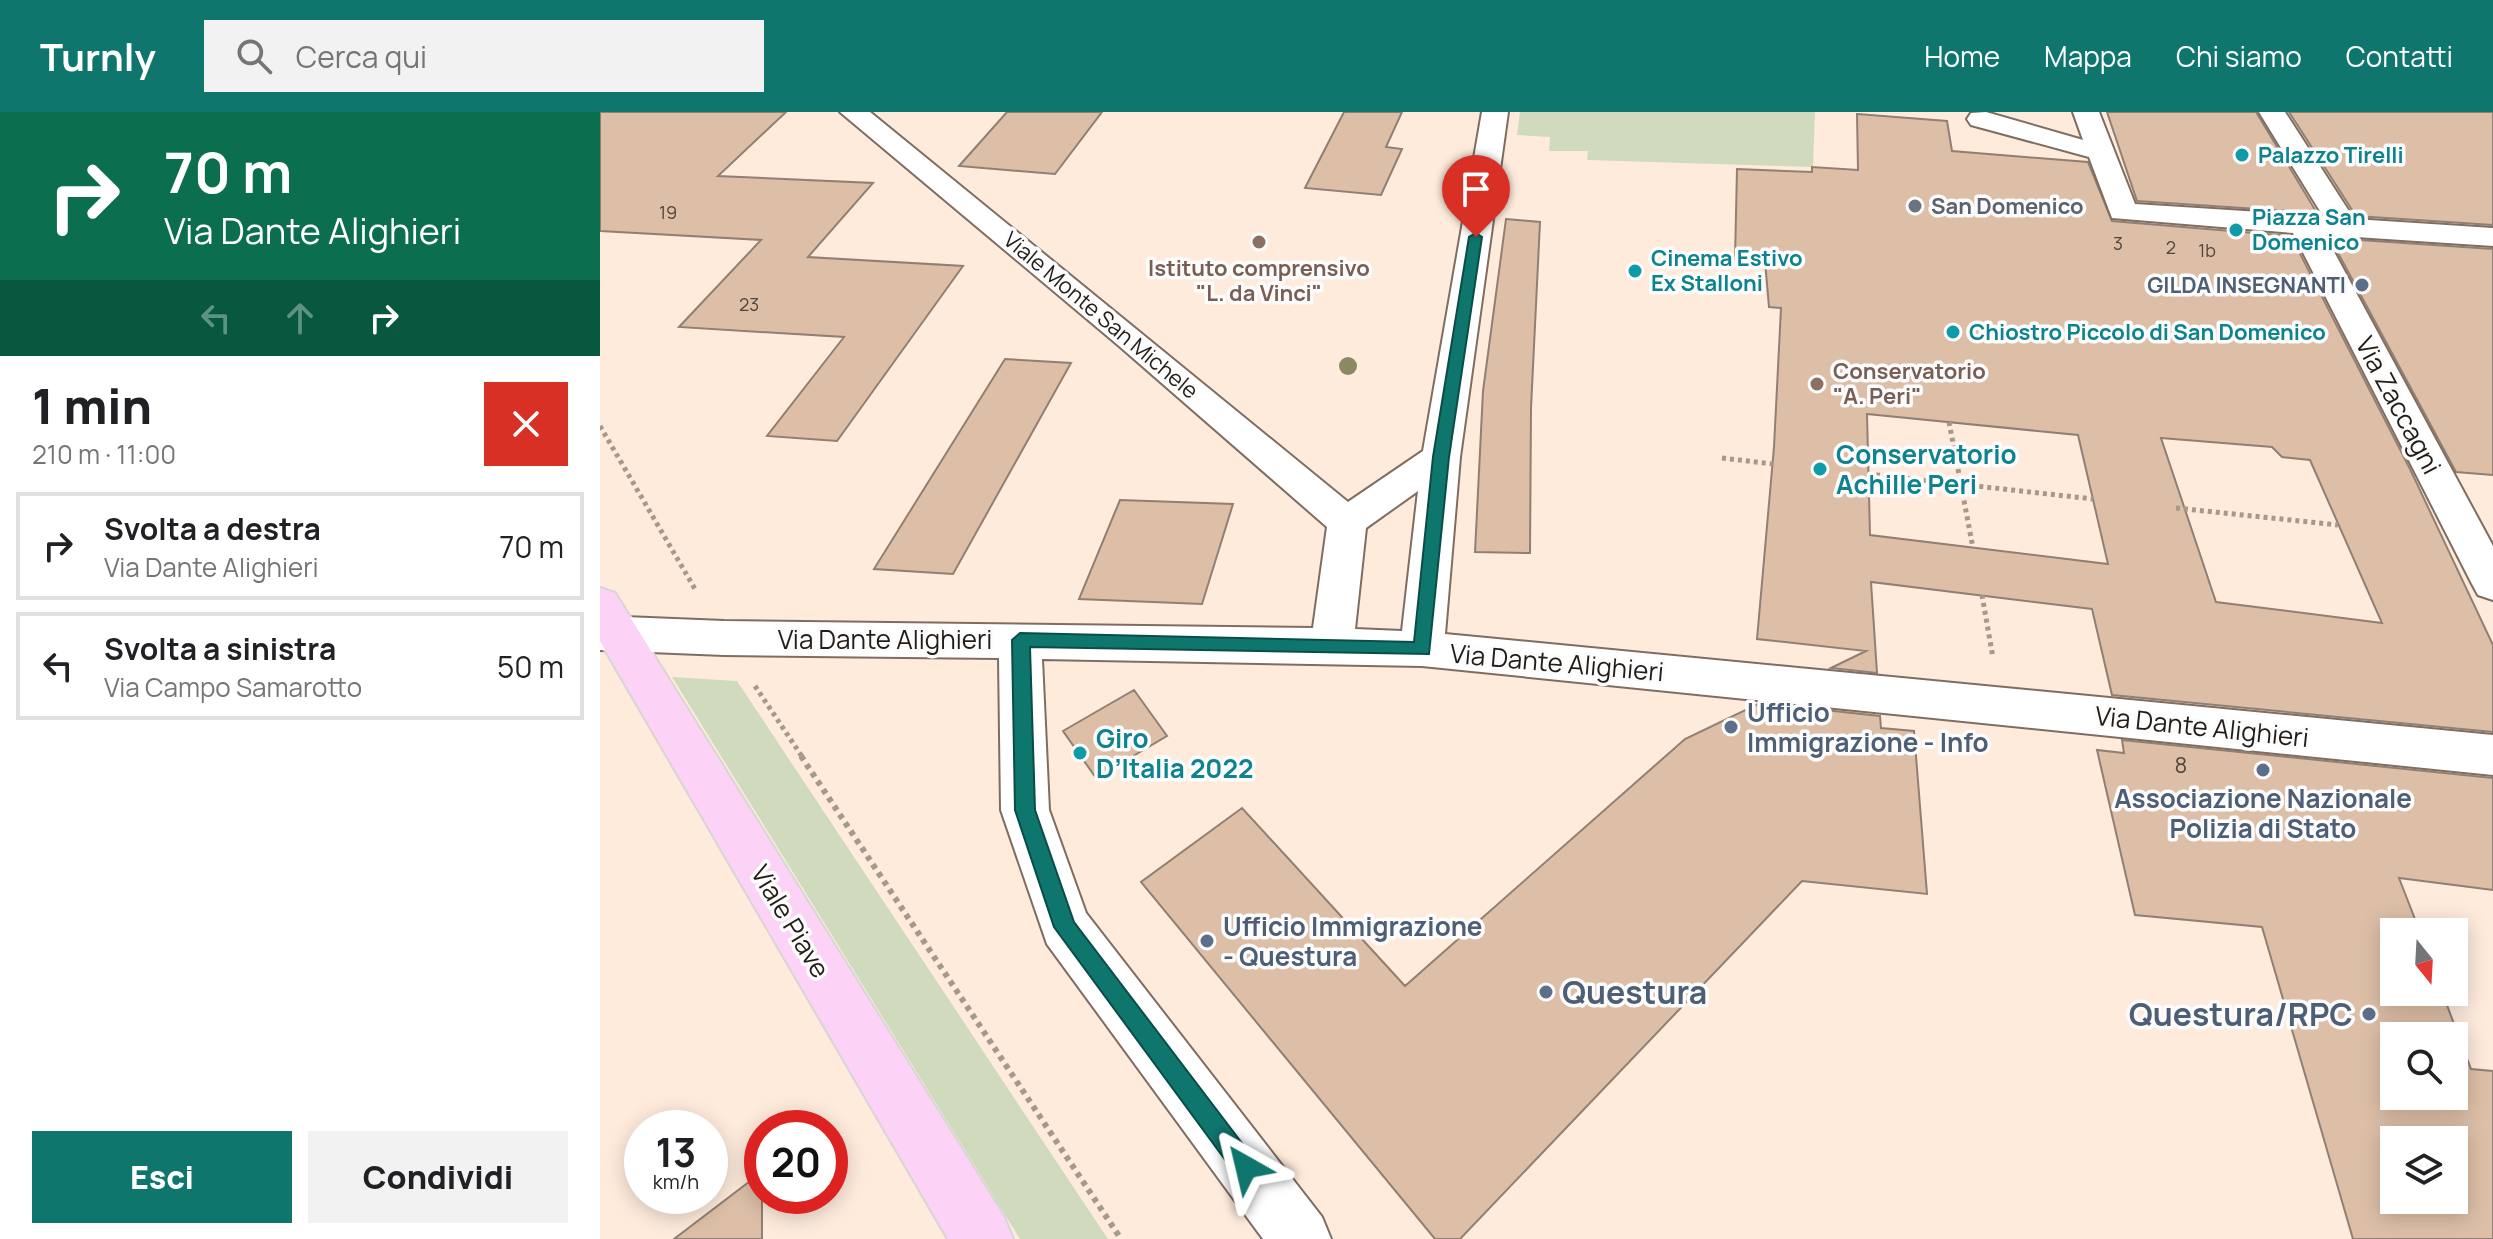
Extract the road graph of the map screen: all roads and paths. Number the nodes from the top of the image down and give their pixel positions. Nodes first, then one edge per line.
1 (853, 112) edge
2 (1495, 112) edge
3 (2086, 112) edge
4 (2272, 112) edge
5 (1981, 119) dead end
6 (2098, 150) junction
7 (2305, 226) junction
8 (2346, 229) junction
9 (2493, 237) edge
10 (1949, 422) dead end
11 (600, 426) edge
12 (1441, 457) junction
13 (1722, 458) dead end
14 (1773, 464) dead end
15 (1868, 474) dead end
16 (1960, 483) junction
17 (2093, 499) dead end
18 (2176, 508) dead end
19 (1347, 522) junction
20 (2338, 525) dead end
21 (1973, 548) dead end
22 (2493, 584) edge
23 (1982, 595) dead end
24 (606, 623) edge
25 (724, 638) junction
26 (1020, 640) junction
27 (1332, 645) junction
28 (1422, 649) junction
29 (2002, 706) junction
30 (2493, 755) edge
31 (982, 1239) edge
32 (1121, 1239) edge
33 (1300, 1239) edge

1 - 19 street, Viale Monte San Michele
2 - 12 street
3 - 6 street
4 - 8 street
5 - 6 street
6 - 7 street
7 - 8 street
7 - 22 street, Via Zaccagni
8 - 9 street
10 - 16 path
11 - 25 path
12 - 19 street
12 - 28 street
13 - 14 path
15 - 16 path
16 - 17 path
16 - 21 path
18 - 20 path
19 - 27 street
23 - 29 path
24 - 25 street, Via Dante Alighieri
24 - 31 main road, Viale Piave
25 - 26 street, Via Dante Alighieri
25 - 32 path
26 - 27 street, Via Dante Alighieri
26 - 33 street
27 - 28 street, Via Dante Alighieri
28 - 29 street, Via Dante Alighieri
29 - 30 street, Via Dante Alighieri

